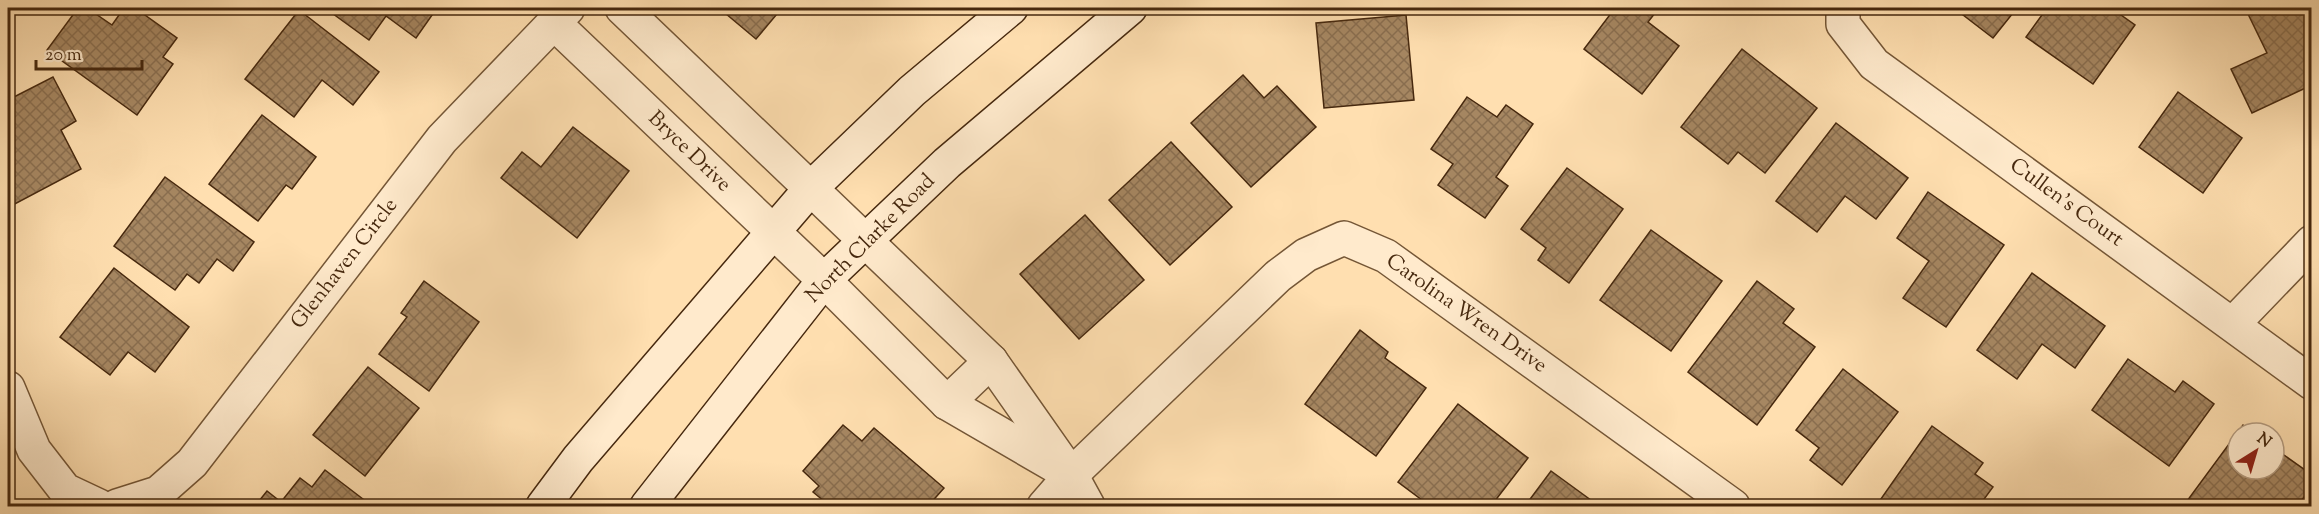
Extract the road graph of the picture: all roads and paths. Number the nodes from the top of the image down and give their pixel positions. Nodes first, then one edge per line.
1 (622, 8) edge
2 (1011, 8) edge
3 (1130, 8) edge
4 (1843, 8) edge
5 (561, 15) edge
6 (811, 188) junction
7 (772, 232) junction
8 (865, 240) junction
9 (2312, 242) edge
10 (824, 280) junction
11 (2233, 324) junction
12 (991, 361) junction
13 (2312, 383) edge
14 (8, 388) edge
15 (947, 403) junction
16 (1071, 475) junction
17 (99, 507) edge
18 (117, 507) edge
19 (543, 507) edge
20 (647, 507) edge
21 (1044, 507) edge
22 (1088, 507) edge
23 (1733, 507) edge

1 - 6 street
2 - 6 street
3 - 8 street, North Clarke Road
4 - 11 street, Cullen's Court
5 - 7 street, Bryce Drive
5 - 18 street, Glenhaven Circle
6 - 7 street
6 - 8 street
7 - 10 street, Bryce Drive
7 - 19 street
8 - 10 street, North Clarke Road
8 - 12 street
9 - 11 street
10 - 15 street, Bryce Drive
10 - 20 street, North Clarke Road
11 - 13 street, Cullen's Court
12 - 15 street
12 - 16 street
14 - 17 street
15 - 16 street, Bryce Drive
16 - 21 street
16 - 22 street
16 - 23 street, Carolina Wren Drive

